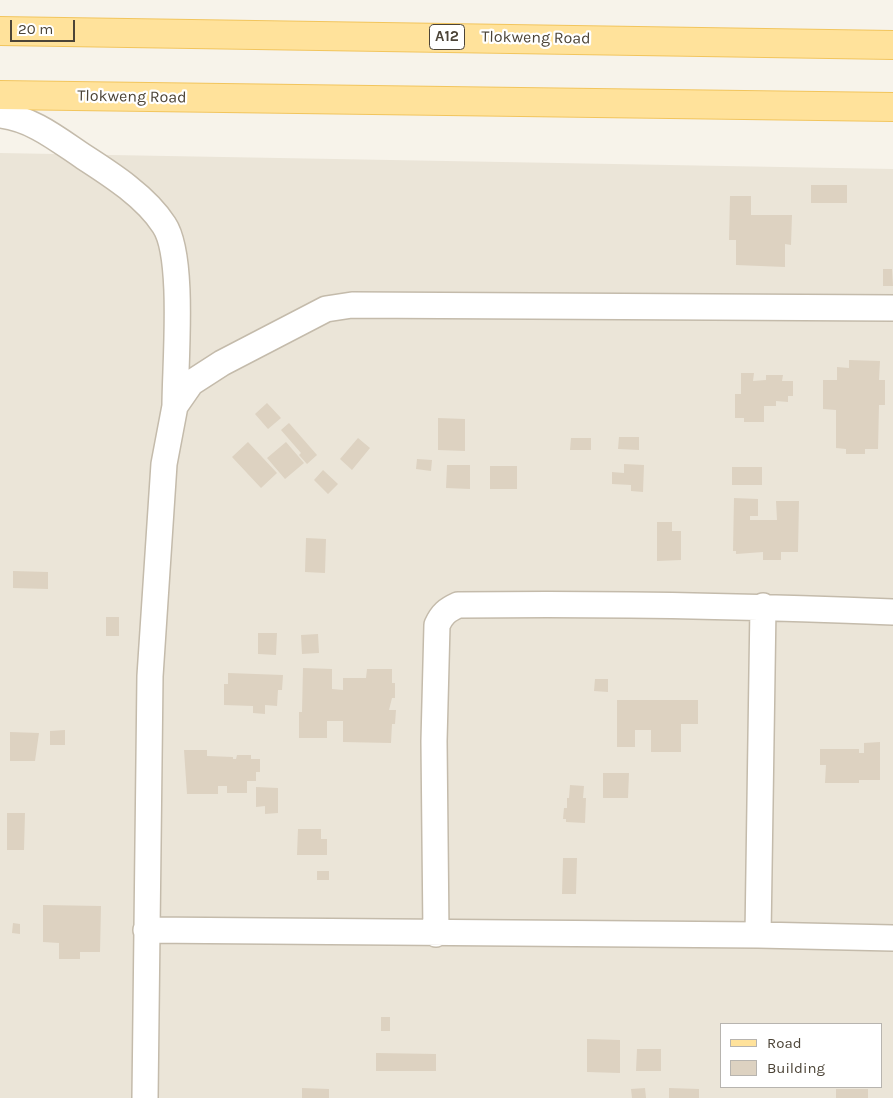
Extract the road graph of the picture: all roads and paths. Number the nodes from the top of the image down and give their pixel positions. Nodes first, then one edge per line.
1 (0, 30) edge
2 (893, 45) edge
3 (0, 95) edge
4 (893, 107) edge
5 (0, 115) edge
6 (893, 308) edge
7 (175, 406) junction
8 (763, 606) junction
9 (893, 612) edge
10 (146, 930) junction
11 (436, 934) junction
12 (758, 935) junction
13 (893, 938) edge
14 (145, 1098) edge

1 - 2 main road, Tlokweng Road / A12
3 - 4 main road, Tlokweng Road
5 - 7 street
6 - 7 street
7 - 10 street
8 - 9 street
8 - 11 street
8 - 12 street
10 - 11 street
10 - 14 street
11 - 12 street
12 - 13 street

